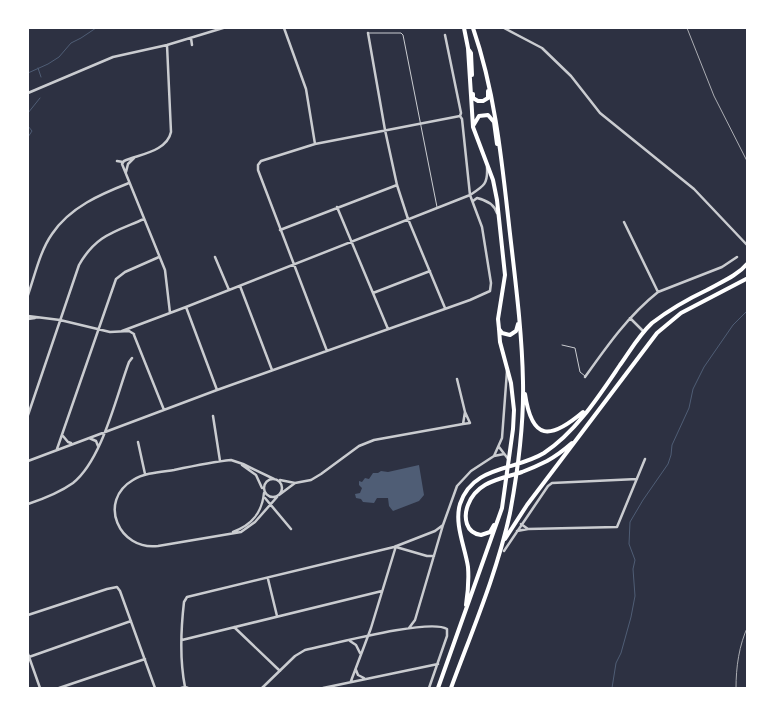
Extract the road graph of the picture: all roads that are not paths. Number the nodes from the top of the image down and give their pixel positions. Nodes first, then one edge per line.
1 (223, 28) edge
2 (284, 28) edge
3 (464, 28) edge
4 (474, 28) edge
5 (504, 28) edge
6 (368, 33) joint
7 (445, 35) dead end
8 (191, 38) junction
9 (167, 45) junction
10 (192, 45) dead end
11 (468, 48) junction
12 (488, 78) junction
13 (28, 93) edge
14 (460, 116) junction
15 (421, 123) junction
16 (473, 127) junction
17 (385, 130) junction
18 (315, 144) junction
19 (461, 154) dead end
20 (466, 154) junction
21 (135, 156) junction
22 (117, 163) dead end
23 (123, 163) junction
24 (502, 163) junction
25 (486, 165) junction
26 (126, 173) junction
27 (129, 183) junction
28 (397, 185) junction
29 (470, 195) junction
30 (472, 202) junction
31 (336, 207) junction
32 (437, 208) junction
33 (144, 219) junction
34 (408, 219) junction
35 (500, 222) junction
36 (624, 222) dead end
37 (280, 230) junction
38 (351, 242) junction
39 (748, 246) edge
40 (159, 257) junction
41 (215, 257) dead end
42 (737, 257) dead end
43 (748, 263) edge
44 (294, 264) junction
45 (430, 271) junction
46 (748, 278) edge
47 (240, 286) junction
48 (229, 290) junction
49 (658, 292) junction
50 (373, 293) junction
51 (28, 295) edge
52 (186, 307) junction
53 (445, 308) junction
54 (518, 309) junction
55 (170, 313) junction
56 (28, 318) edge
57 (630, 318) junction
58 (498, 319) junction
59 (60, 320) junction
60 (142, 324) junction
61 (98, 329) junction
62 (388, 329) junction
63 (122, 331) junction
64 (644, 332) junction
65 (134, 334) junction
66 (562, 345) dead end
67 (327, 351) junction
68 (132, 358) dead end
69 (506, 365) junction
70 (272, 370) junction
71 (585, 377) joint
72 (457, 379) dead end
73 (523, 384) junction
74 (217, 390) junction
75 (592, 404) junction
76 (164, 410) junction
77 (465, 412) junction
78 (28, 415) edge
79 (213, 416) dead end
80 (463, 424) junction
81 (104, 432) junction
82 (62, 434) junction
83 (579, 437) junction
84 (89, 438) junction
85 (138, 442) dead end
86 (73, 444) junction
87 (98, 447) junction
88 (499, 447) junction
89 (57, 450) junction
90 (504, 454) junction
91 (494, 456) junction
92 (645, 459) dead end
93 (231, 460) junction
94 (28, 461) edge
95 (220, 461) junction
96 (510, 463) junction
97 (145, 475) junction
98 (275, 479) junction
99 (637, 480) junction
100 (295, 484) junction
101 (264, 493) junction
102 (278, 496) junction
103 (28, 504) edge
104 (270, 506) junction
105 (500, 514) junction
106 (522, 524) junction
107 (443, 525) junction
108 (291, 529) dead end
109 (528, 529) junction
110 (517, 531) junction
111 (226, 534) junction
112 (395, 547) junction
113 (502, 547) junction
114 (435, 555) junction
115 (268, 579) junction
116 (382, 591) junction
117 (28, 615) edge
118 (277, 617) junction
119 (463, 619) junction
120 (132, 621) junction
121 (234, 627) junction
122 (409, 628) junction
123 (367, 636) junction
124 (182, 640) junction
125 (348, 640) junction
126 (28, 655) edge
127 (360, 655) junction
128 (145, 659) junction
129 (438, 664) junction
130 (423, 667) junction
131 (355, 668) junction
132 (280, 671) junction
133 (433, 676) junction
134 (366, 678) junction
135 (351, 681) junction
136 (40, 688) edge
137 (59, 688) edge
138 (155, 688) edge
139 (181, 688) edge
140 (186, 688) edge
141 (262, 688) edge
142 (323, 688) edge
143 (429, 688) edge
144 (438, 688) edge
145 (451, 688) edge

1 - 8 street
2 - 18 street
3 - 11 main road
4 - 12 main road
5 - 39 street
6 - 15 lane
6 - 17 street
7 - 14 street
8 - 9 street
8 - 10 street
9 - 13 street
9 - 21 street
11 - 12 main road
11 - 16 main road
12 - 24 main road
14 - 15 street
14 - 20 street
15 - 17 street
15 - 32 lane
16 - 24 main road
16 - 25 main road
17 - 18 street
17 - 28 street
18 - 37 street
19 - 20 street
20 - 29 street
21 - 23 street
21 - 26 street
22 - 23 street
23 - 26 street
24 - 54 main road
25 - 29 street
25 - 35 main road
26 - 27 street
27 - 33 street
27 - 51 street
28 - 31 street
28 - 34 street
29 - 30 street
29 - 32 street
30 - 35 street
30 - 53 street
31 - 37 street
31 - 38 street
32 - 34 street
33 - 40 street
33 - 59 street
34 - 38 street
34 - 45 street
35 - 58 main road
36 - 49 street
37 - 44 street
38 - 44 street
38 - 50 street
40 - 55 street
40 - 61 street
41 - 48 street
42 - 49 street
43 - 64 main road
44 - 47 street
44 - 67 street
45 - 50 street
45 - 53 street
46 - 83 main road
47 - 48 street
47 - 70 street
48 - 52 street
49 - 57 street
50 - 62 street
52 - 55 street
52 - 74 street
53 - 62 street
54 - 58 main road
54 - 73 main road
55 - 60 street
56 - 59 street
57 - 64 street
57 - 71 street
58 - 69 main road
59 - 61 street
59 - 78 street
60 - 63 street
60 - 65 street
61 - 63 street
61 - 82 street
62 - 67 street
63 - 65 street
64 - 75 main road
65 - 76 street
66 - 71 lane
67 - 70 street
68 - 81 street
69 - 88 street
69 - 96 main road
70 - 74 street
72 - 77 street
73 - 75 main road
73 - 113 main road
74 - 76 street
75 - 96 main road
76 - 81 street
77 - 80 street
77 - 80 street
79 - 95 street
80 - 100 street
81 - 84 street
81 - 87 street
82 - 86 street
82 - 89 street
83 - 105 main road
83 - 113 main road
84 - 86 street
84 - 87 street
85 - 97 street
86 - 89 street
87 - 103 street
88 - 90 street
88 - 91 street
89 - 94 street
90 - 91 street
90 - 96 street
91 - 107 street
92 - 99 street
93 - 95 street
93 - 98 street
93 - 101 street
95 - 97 street
96 - 105 main road
96 - 119 main road
97 - 111 street
98 - 100 street
98 - 101 street
98 - 102 street
99 - 106 street
99 - 109 street
100 - 102 street
101 - 102 street
101 - 104 street
101 - 111 street
102 - 104 street
104 - 108 street
104 - 111 street
105 - 119 main road
106 - 109 street
106 - 110 street
107 - 112 street
107 - 114 street
109 - 110 street
110 - 113 street
112 - 114 street
112 - 115 street
112 - 116 street
113 - 145 main road
114 - 122 street
115 - 118 street
115 - 124 street
116 - 118 street
116 - 123 street
117 - 120 street
118 - 121 street
119 - 144 main road
120 - 126 street
120 - 128 street
121 - 124 street
121 - 132 street
122 - 123 street
122 - 129 street
123 - 125 street
123 - 127 street
124 - 140 street
125 - 127 street
125 - 132 street
126 - 136 street
127 - 131 street
128 - 137 street
128 - 138 street
129 - 130 street
129 - 133 street
130 - 133 street
130 - 134 street
131 - 134 street
131 - 135 street
132 - 141 street
133 - 143 street
134 - 135 street
135 - 142 street
139 - 140 street

